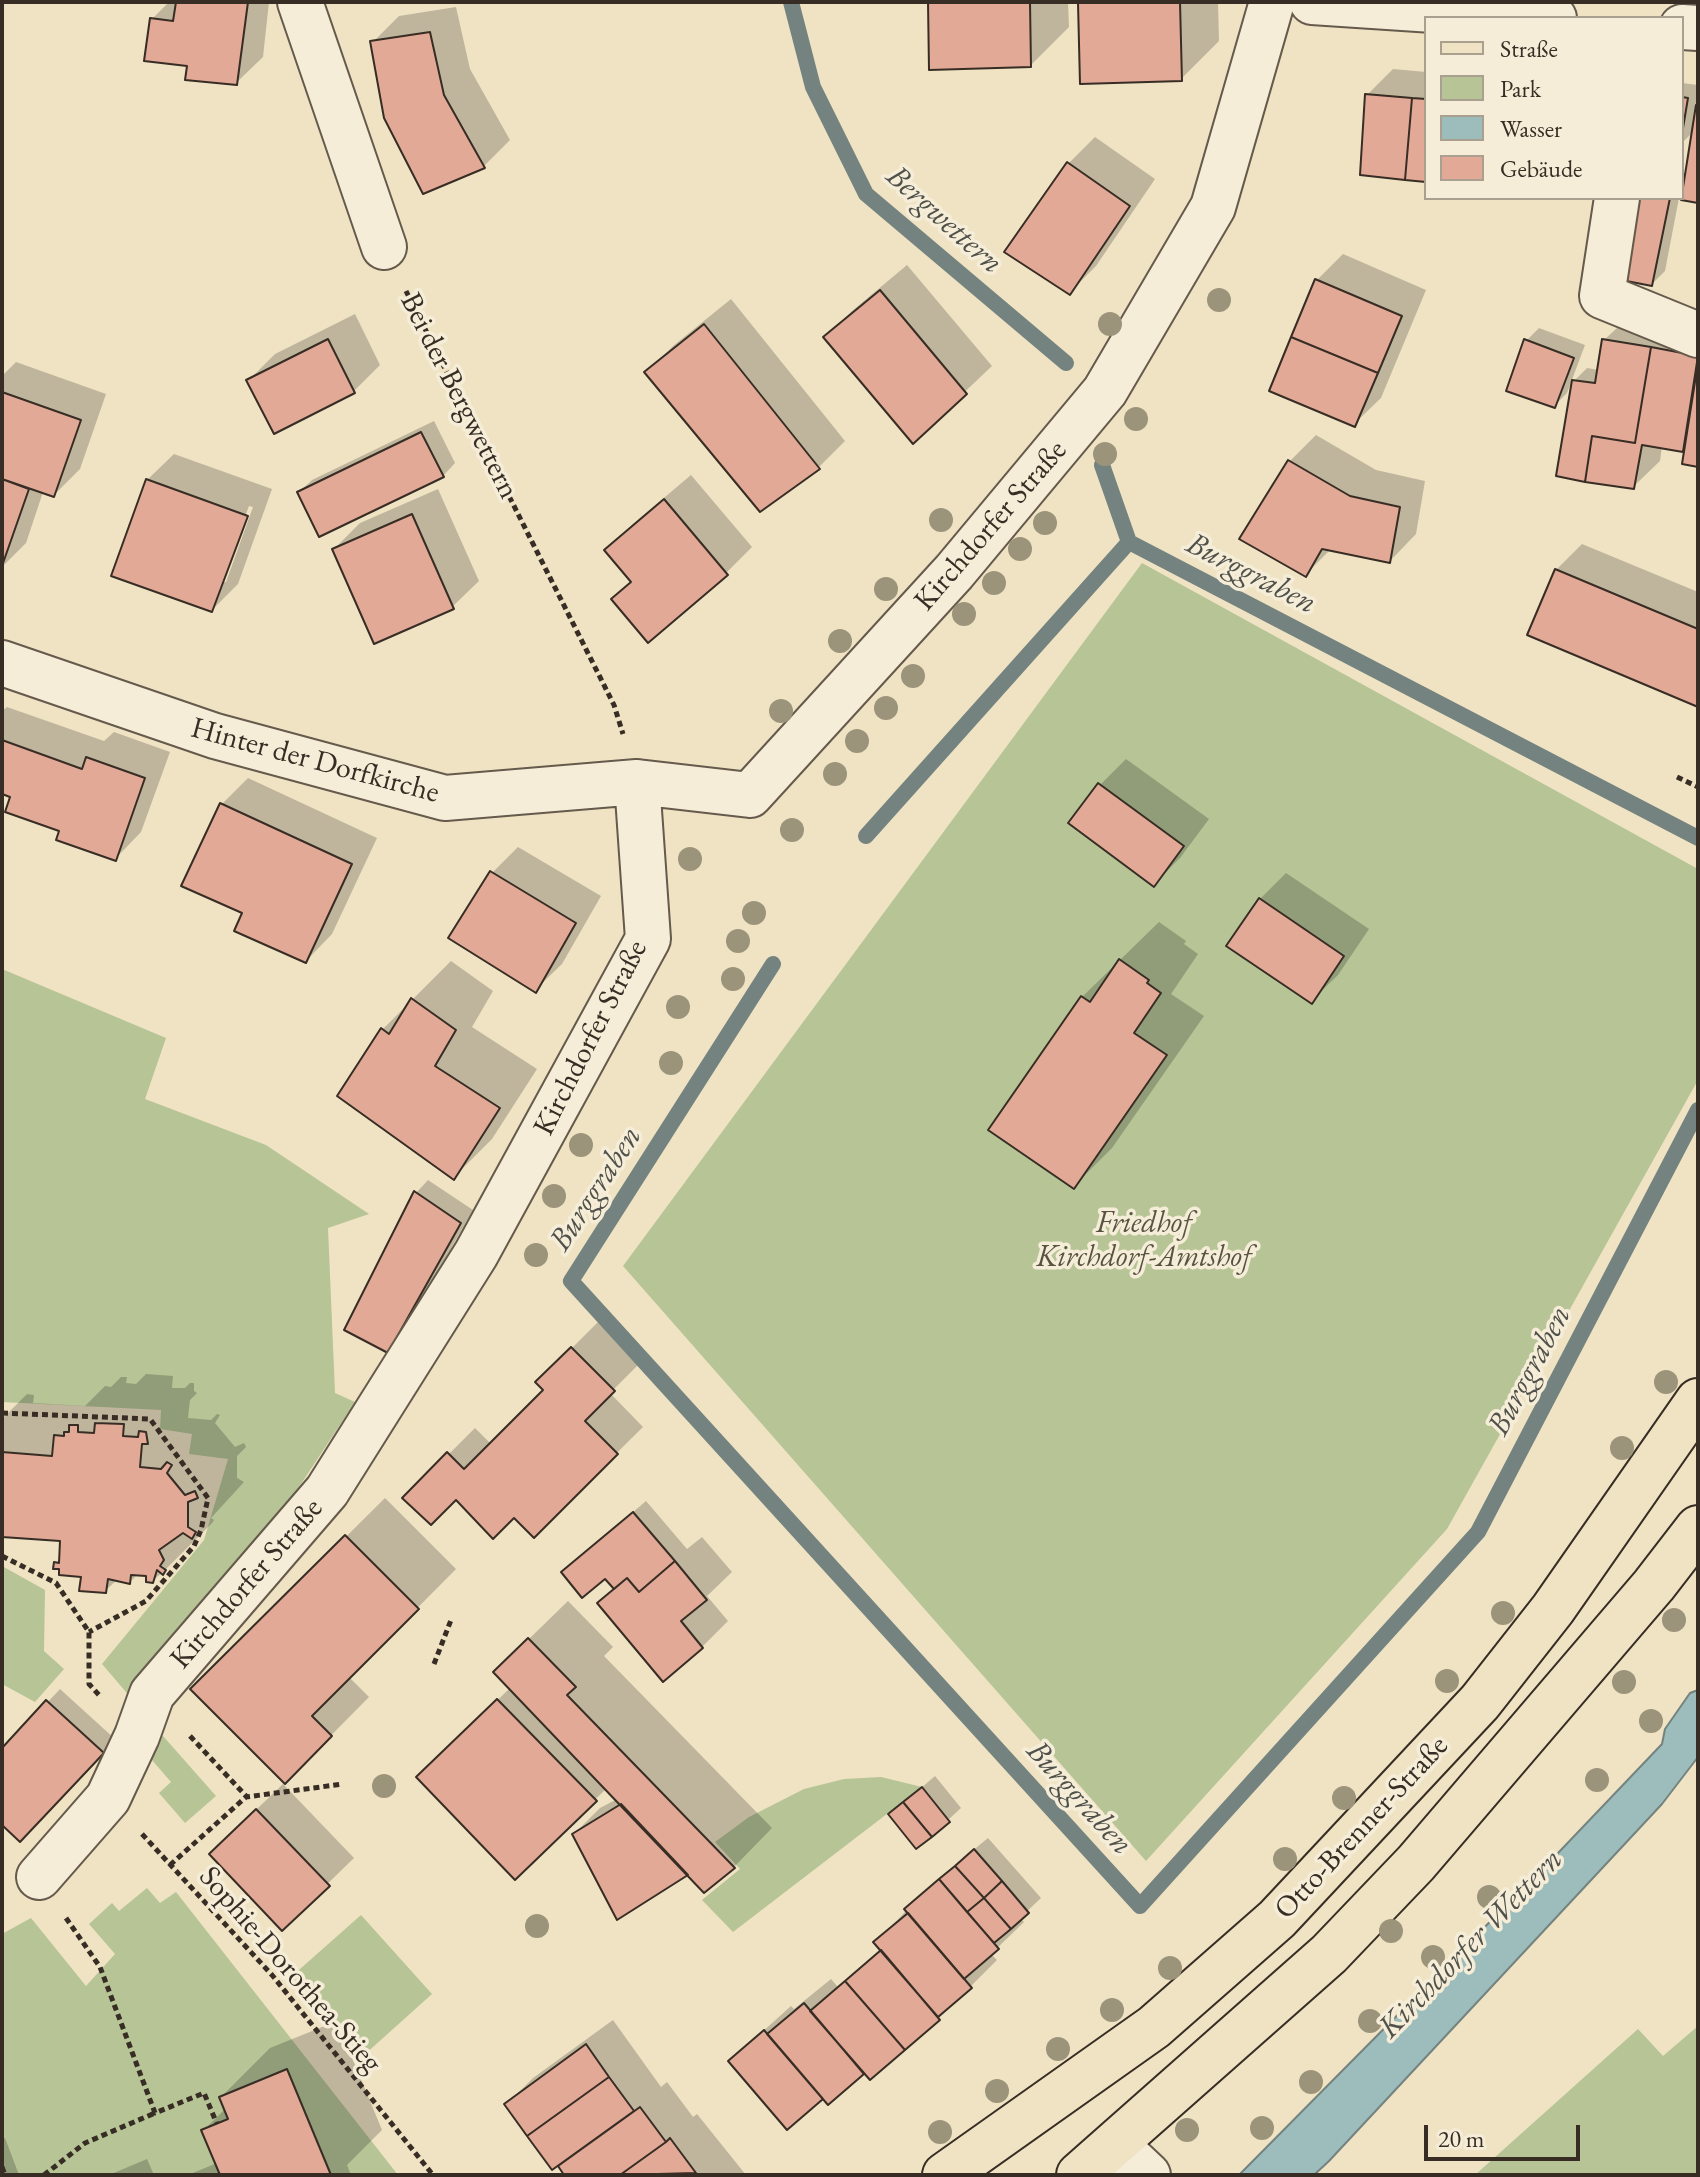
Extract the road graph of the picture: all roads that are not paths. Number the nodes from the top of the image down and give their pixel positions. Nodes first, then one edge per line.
1 (300, 2) edge
2 (1272, 2) edge
3 (1312, 2) edge
4 (1524, 16) edge
5 (1617, 200) edge
6 (384, 247) road end
7 (1698, 335) edge
8 (2, 663) edge
9 (637, 782) junction
10 (1698, 1401) edge
11 (1698, 1528) edge
12 (39, 1877) road end
13 (1115, 2144) junction
14 (945, 2175) edge
15 (1079, 2175) edge
16 (1148, 2175) edge

1 - 6 street
2 - 9 street, Kirchdorfer Straße
3 - 4 street
5 - 7 street
8 - 9 street, Hinter der Dorfkirche
9 - 12 street, Kirchdorfer Straße
10 - 14 main road, Otto-Brenner-Straße
11 - 13 main road, Otto-Brenner-Straße
13 - 15 main road, Otto-Brenner-Straße
13 - 16 street

